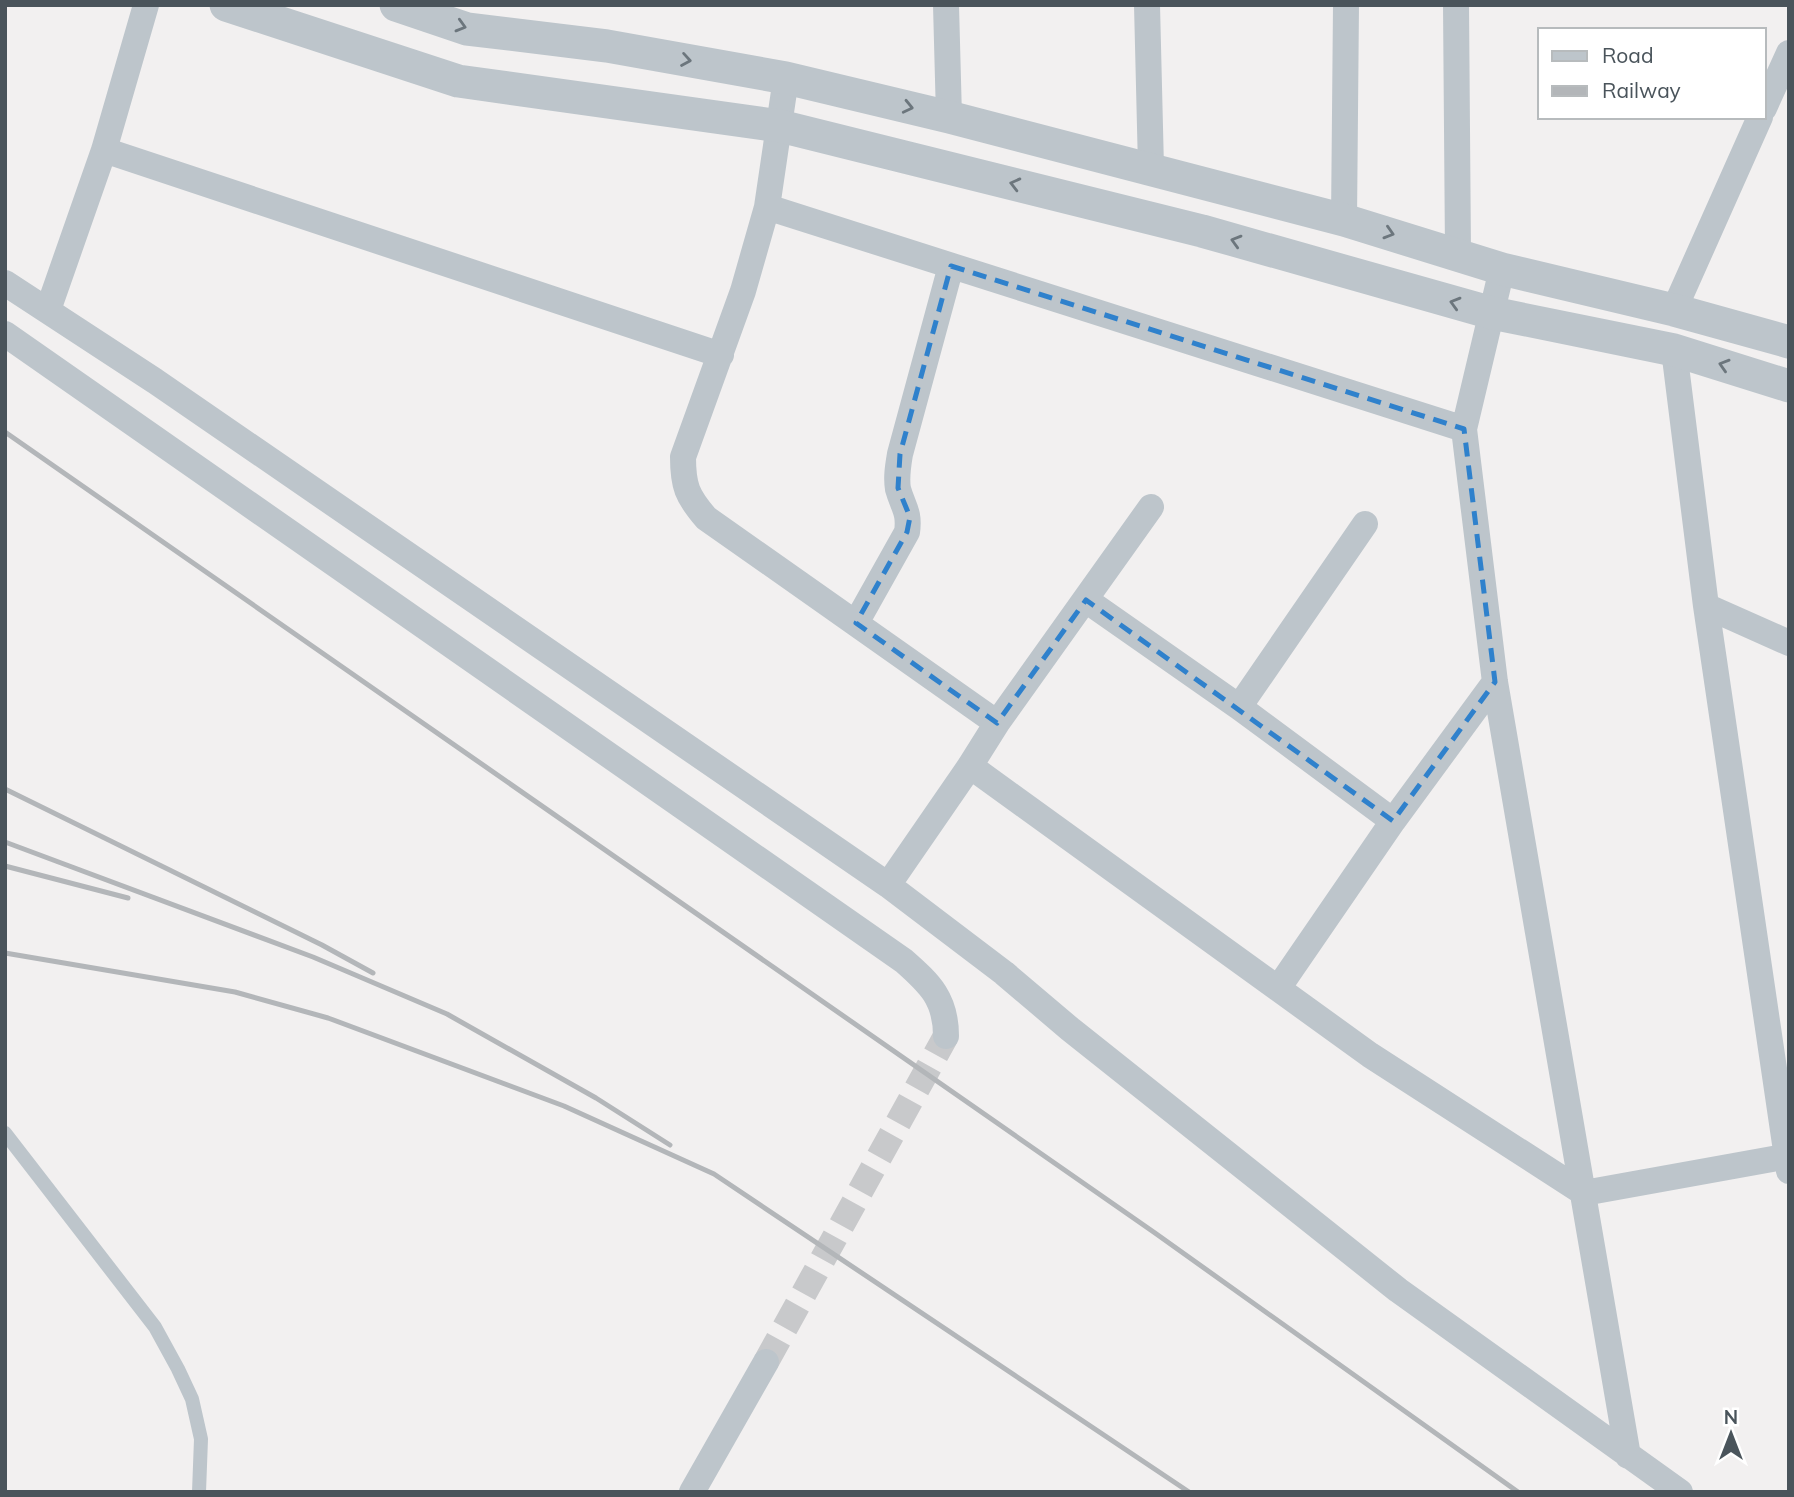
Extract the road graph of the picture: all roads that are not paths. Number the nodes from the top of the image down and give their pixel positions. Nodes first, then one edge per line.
1 (146, 5) edge
2 (226, 5) edge
3 (396, 5) edge
4 (946, 5) edge
5 (1147, 5) edge
6 (1346, 5) edge
7 (1456, 5) edge
8 (1789, 53) edge
9 (786, 78) junction
10 (1766, 104) edge
11 (949, 117) junction
12 (1759, 119) edge
13 (780, 125) junction
14 (104, 150) junction
15 (1151, 168) junction
16 (766, 207) junction
17 (1345, 220) junction
18 (1458, 254) junction
19 (951, 266) junction
20 (1502, 269) junction
21 (5, 283) edge
22 (48, 310) junction
23 (1674, 310) junction
24 (1492, 313) junction
25 (5, 334) edge
26 (1789, 342) edge
27 (1674, 350) junction
28 (721, 355) junction
29 (1789, 386) edge
30 (1464, 429) junction
31 (1151, 507) dead end
32 (1366, 524) dead end
33 (1086, 600) junction
34 (1706, 607) junction
35 (856, 623) junction
36 (1789, 643) edge
37 (1495, 682) junction
38 (1239, 707) junction
39 (997, 723) junction
40 (970, 766) junction
41 (1393, 821) junction
42 (888, 885) junction
43 (1279, 987) junction
44 (946, 1036) tunnel mouth
45 (5, 1133) edge
46 (1788, 1161) edge
47 (1584, 1193) junction
48 (766, 1362) tunnel mouth
49 (1629, 1456) junction
50 (199, 1492) edge
51 (692, 1492) edge
52 (1680, 1492) edge

1 - 14 street
2 - 13 street
3 -> 9 street
4 - 11 street
5 - 15 street
6 - 17 street
7 - 18 street
8 - 10 street
9 -> 11 street
9 - 13 street
11 - 15 street
12 - 23 street
13 - 16 street
24 -> 13 street
14 - 22 street
14 - 28 street
15 - 17 street
16 - 19 street
16 - 28 street
17 -> 18 street
18 - 20 street
19 - 30 street
19 - 35 street
20 - 23 street
20 - 24 street
21 - 22 street
22 - 42 street
23 - 26 street
24 - 27 street
24 - 30 street
25 - 44 street
29 -> 27 street
27 - 34 street
28 - 35 street
30 - 37 street
31 - 33 street
32 - 38 street
33 - 38 street
33 - 39 street
34 - 36 street
34 - 46 street
35 - 39 street
37 - 41 street
37 - 47 street
38 - 41 street
39 - 40 street
40 - 42 street
40 - 43 street
41 - 43 street
42 - 49 street
43 - 47 street
45 - 50 lane
46 - 47 street
47 - 49 street
48 - 51 street
49 - 52 street

